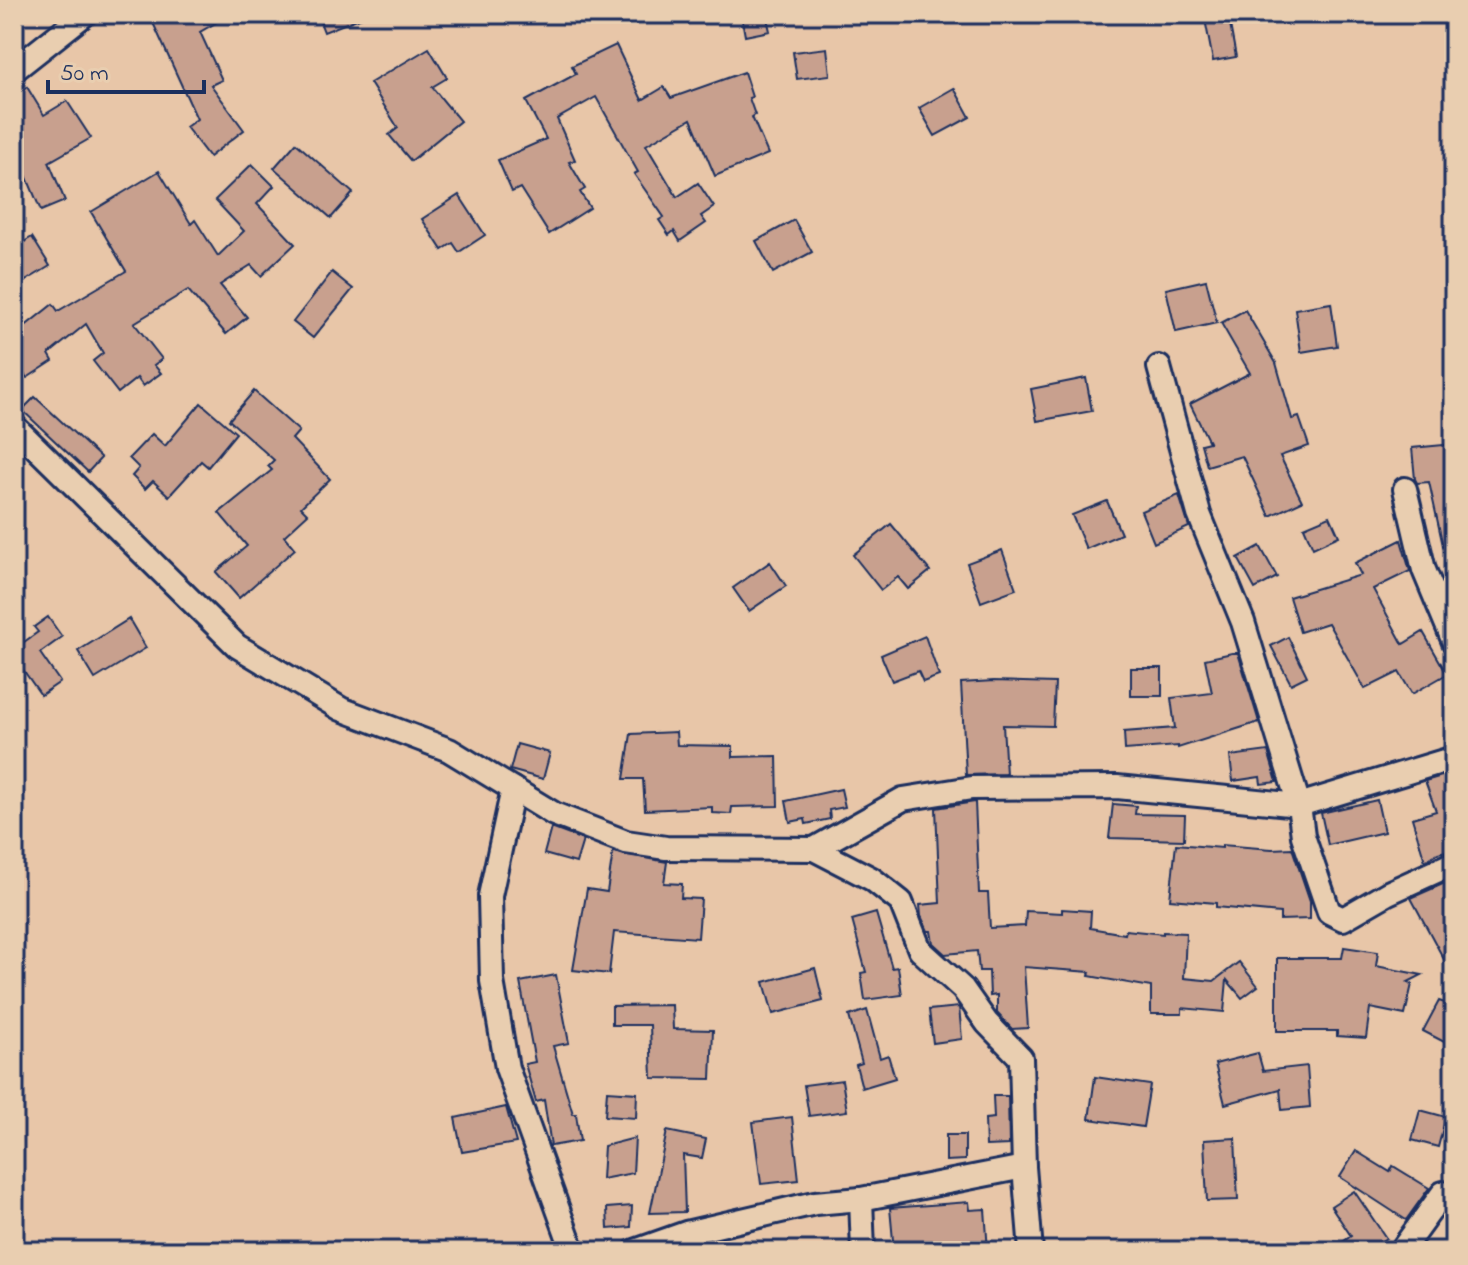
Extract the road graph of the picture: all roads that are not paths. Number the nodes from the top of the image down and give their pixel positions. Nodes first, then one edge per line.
1 (85, 14) edge
2 (14, 70) edge
3 (1159, 367) dead end
4 (14, 426) edge
5 (1405, 489) dead end
6 (1454, 642) edge
7 (1454, 758) edge
8 (513, 789) junction
9 (1299, 805) junction
10 (814, 849) junction
11 (1454, 863) edge
12 (1024, 1167) junction
13 (1443, 1193) dead end
14 (861, 1199) junction
15 (573, 1251) edge
16 (635, 1251) edge
17 (863, 1251) edge
18 (1031, 1251) edge
19 (1401, 1251) edge

1 - 2 street
3 - 9 street
4 - 8 street
5 - 6 street
7 - 9 street
8 - 10 street
8 - 15 street
9 - 10 street
9 - 11 street
10 - 12 street
12 - 14 street
12 - 18 street
13 - 19 street
14 - 16 street
14 - 17 street

